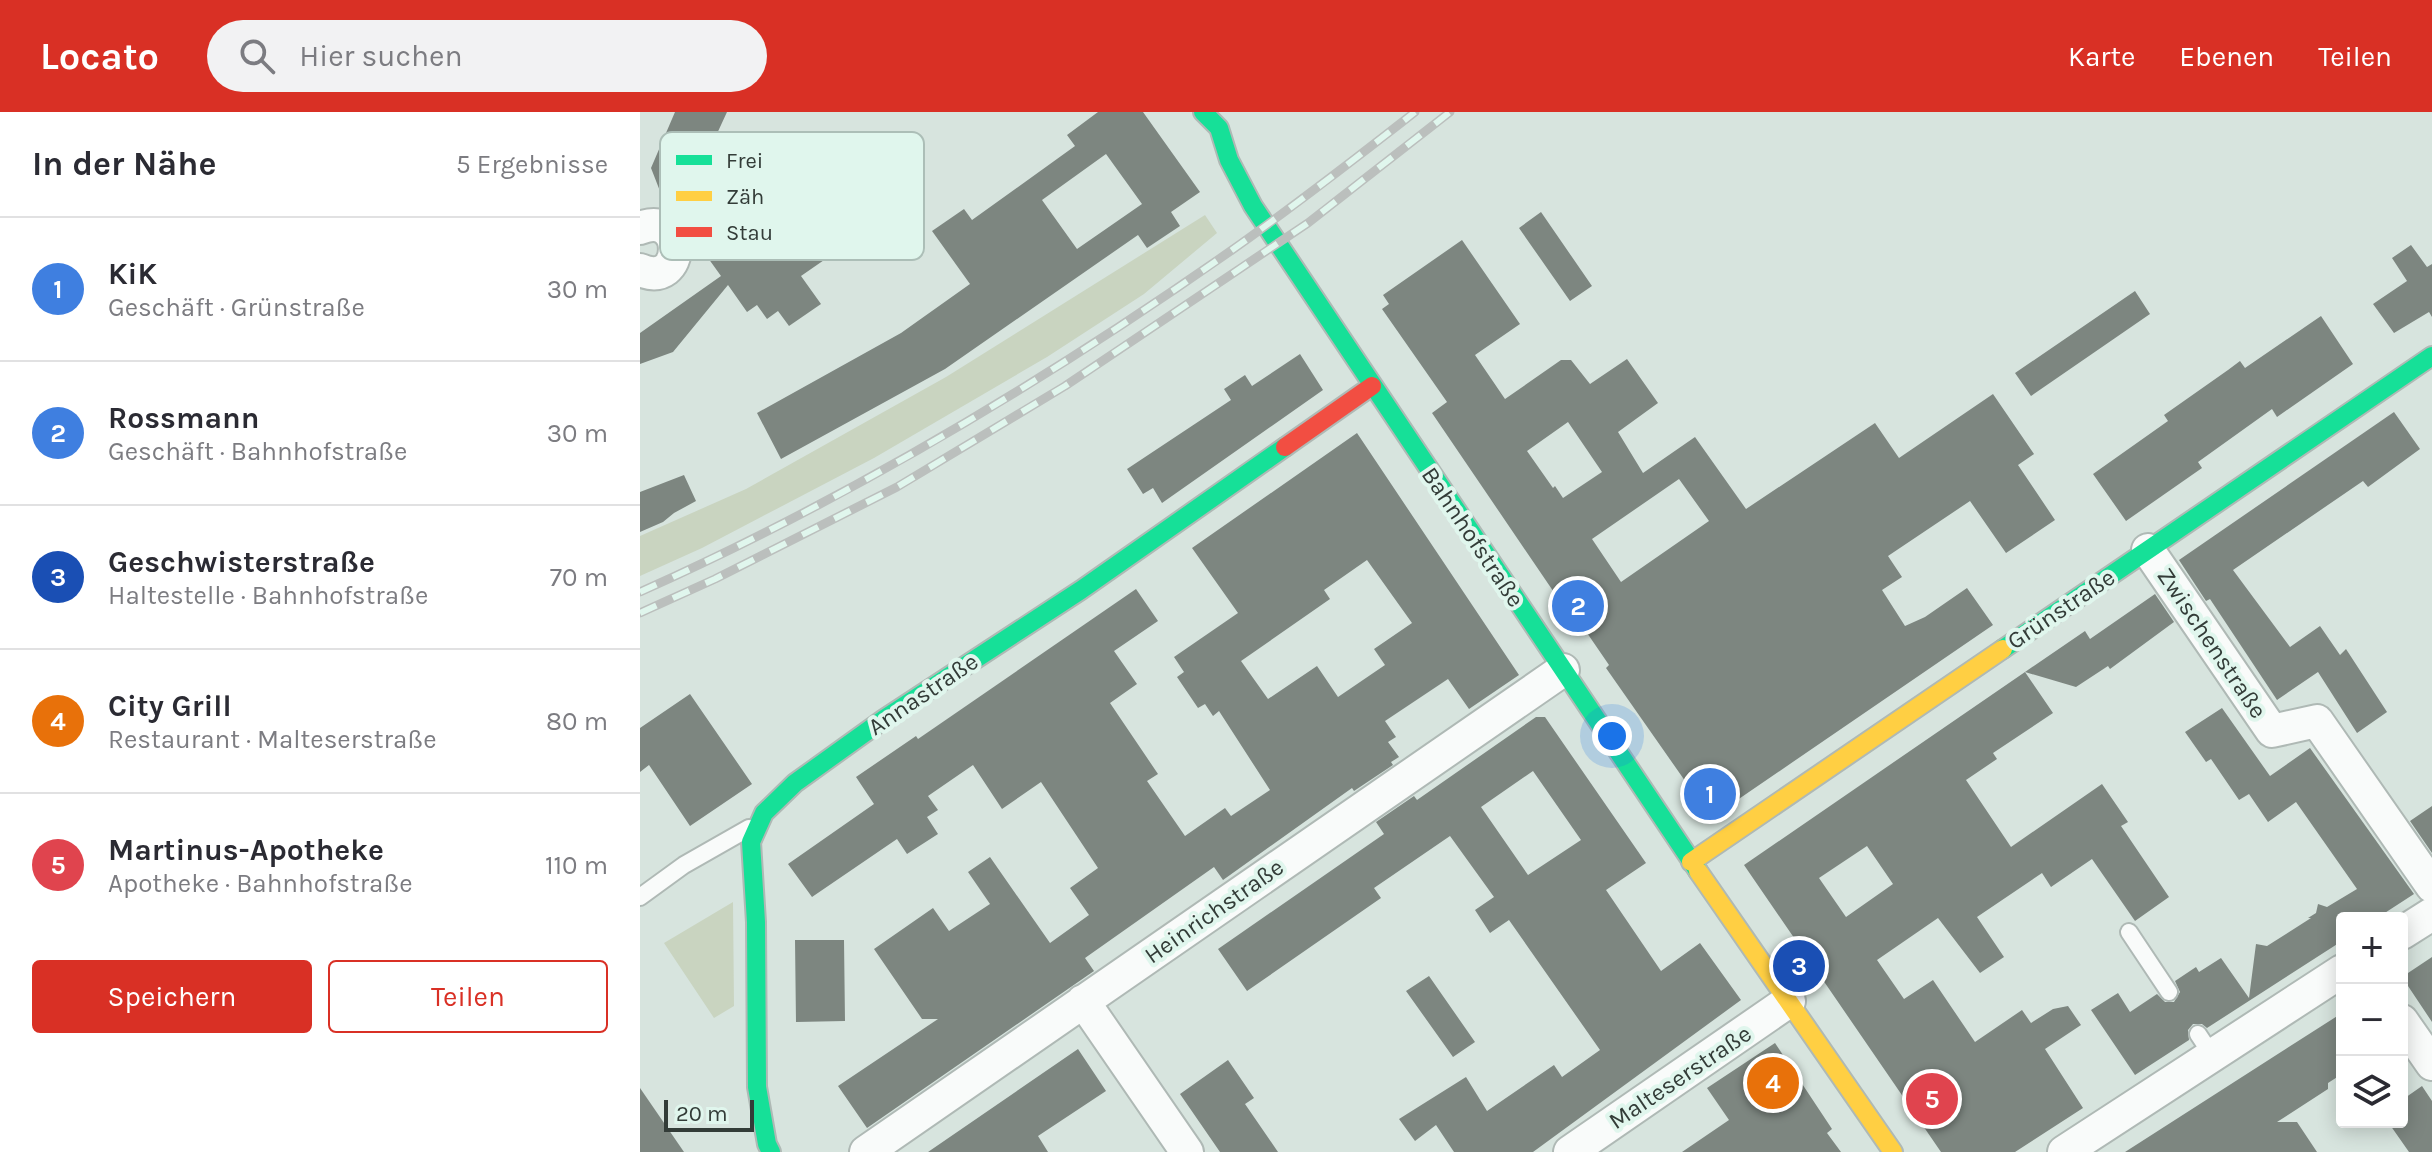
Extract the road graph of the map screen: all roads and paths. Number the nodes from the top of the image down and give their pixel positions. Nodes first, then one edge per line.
1 (1219, 117) edge
2 (672, 260) edge
3 (640, 270) edge
4 (2432, 356) edge
5 (1372, 386) junction
6 (2148, 550) junction
7 (1563, 670) junction
8 (757, 824) junction
9 (1691, 862) junction
10 (2432, 886) edge
11 (640, 897) edge
12 (2432, 914) edge
13 (2408, 929) edge
14 (2129, 932) dead end
15 (2336, 974) edge
16 (2169, 992) dead end
17 (1083, 1001) junction
18 (1789, 1001) junction
19 (2408, 1030) edge
20 (2432, 1064) edge
21 (771, 1152) edge
22 (866, 1152) edge
23 (1187, 1152) edge
24 (1570, 1152) edge
25 (1893, 1152) edge
26 (2064, 1152) edge

1 - 5 street, Bahnhofstraße
2 - 3 street
4 - 6 street, Grünstraße
5 - 7 street, Bahnhofstraße
5 - 8 street, Annastraße
6 - 9 street, Grünstraße
6 - 10 street, Zwischenstraße
7 - 9 street, Bahnhofstraße
7 - 17 street, Heinrichstraße
8 - 11 lane
8 - 21 street
9 - 18 street, Bahnhofstraße
12 - 13 street
14 - 16 lane
15 - 26 street
17 - 22 street, Heinrichstraße
17 - 23 street
18 - 24 street, Malteserstraße
18 - 25 street, Bahnhofstraße
19 - 20 street

